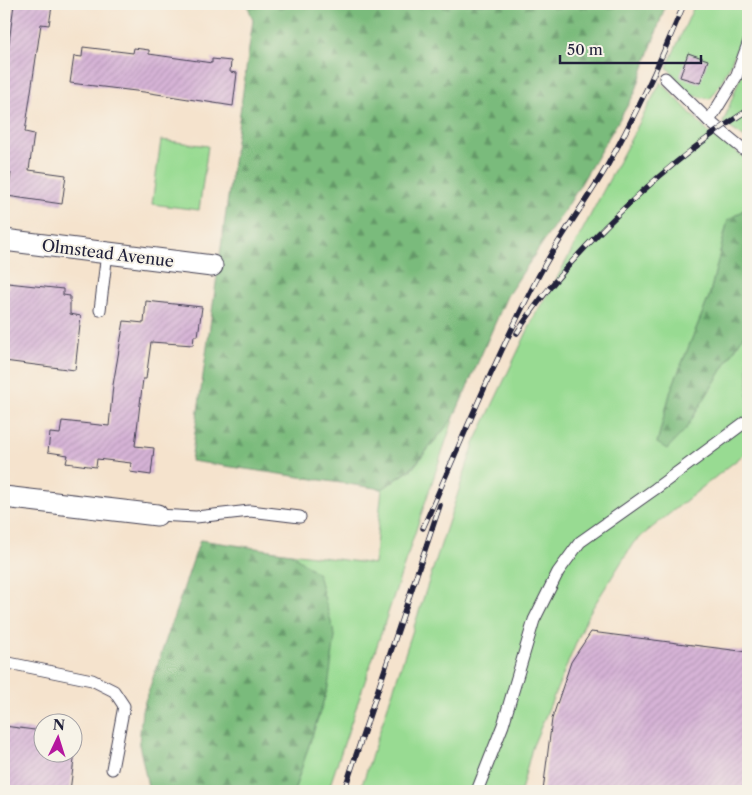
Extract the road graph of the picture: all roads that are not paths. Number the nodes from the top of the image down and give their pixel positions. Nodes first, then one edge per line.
1 (748, 44) edge
2 (665, 78) dead end
3 (709, 121) junction
4 (748, 153) edge
5 (4, 240) edge
6 (106, 253) junction
7 (212, 266) dead end
8 (100, 310) dead end
9 (748, 420) edge
10 (4, 497) edge
11 (157, 515) joint
12 (300, 517) dead end
13 (4, 662) edge
14 (112, 769) dead end
15 (476, 791) edge

1 - 3 lane
2 - 3 lane
3 - 4 lane
5 - 6 street, Olmstead Avenue
6 - 7 street, Olmstead Avenue
6 - 8 lane
9 - 15 lane
10 - 11 street
11 - 12 lane
13 - 14 lane

